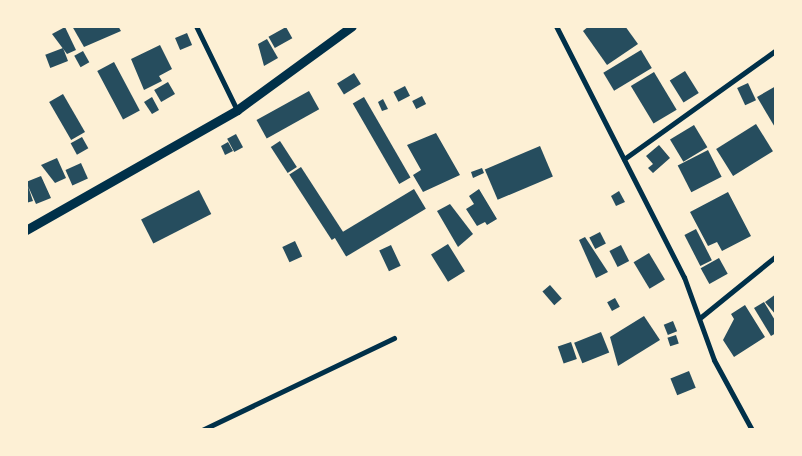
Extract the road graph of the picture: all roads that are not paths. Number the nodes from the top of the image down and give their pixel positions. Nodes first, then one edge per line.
1 (196, 26) edge
2 (352, 26) edge
3 (556, 26) edge
4 (776, 50) edge
5 (238, 110) junction
6 (624, 159) junction
7 (26, 230) edge
8 (776, 256) edge
9 (701, 317) junction
10 (394, 338) dead end
11 (751, 429) edge
12 (202, 430) edge

1 - 5 street
2 - 5 main road
3 - 6 street
4 - 6 street
5 - 7 main road
6 - 9 street
8 - 9 street
9 - 11 street
10 - 12 street

